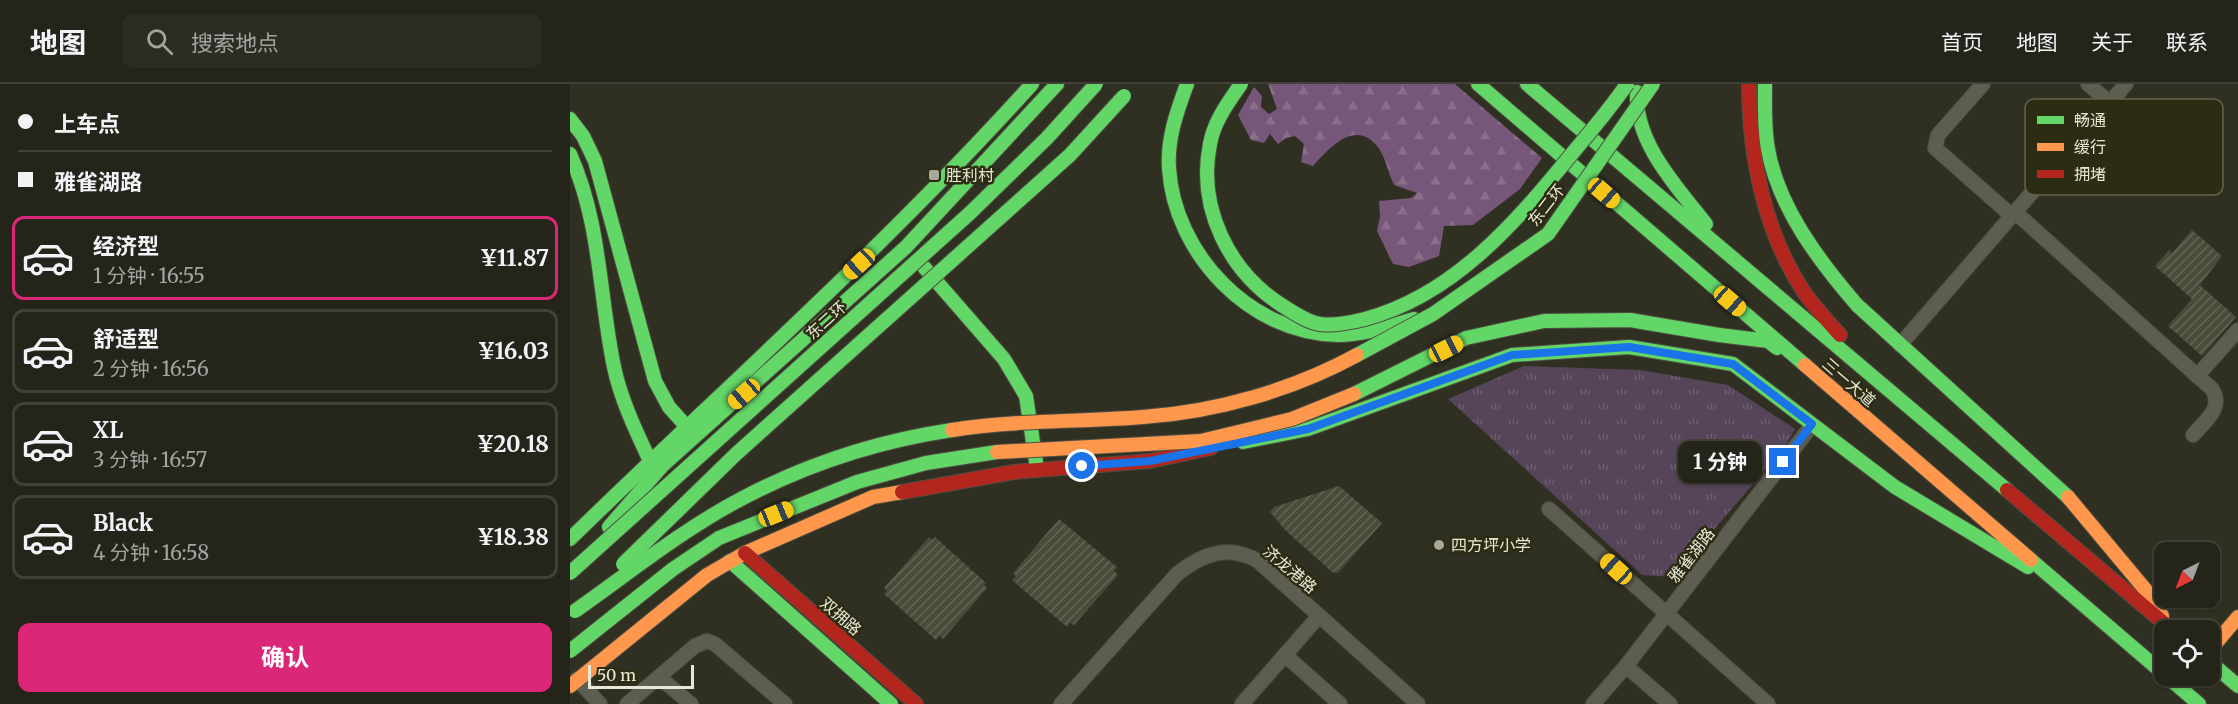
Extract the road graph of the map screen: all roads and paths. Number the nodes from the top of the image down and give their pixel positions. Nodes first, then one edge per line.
1 (1032, 84) edge
2 (1057, 84) edge
3 (1096, 84) edge
4 (1133, 84) edge
5 (1187, 84) edge
6 (1240, 84) edge
7 (1473, 84) edge
8 (1478, 84) edge
9 (1527, 84) edge
10 (1627, 84) edge
11 (1639, 84) edge
12 (1653, 84) edge
13 (1749, 84) edge
14 (1765, 84) edge
15 (2088, 84) edge
16 (2127, 84) edge
17 (1980, 85) edge
18 (2105, 99) edge
19 (2114, 99) edge
20 (1496, 100) junction
21 (570, 119) edge
22 (570, 154) edge
23 (2030, 195) edge
24 (2013, 214) junction
25 (893, 232) junction
26 (906, 247) junction
27 (1732, 260) junction
28 (1433, 314) junction
29 (2238, 330) edge
30 (1900, 345) junction
31 (2197, 376) junction
32 (1894, 394) junction
33 (1812, 424) junction
34 (687, 427) junction
35 (2193, 435) dead end
36 (1891, 440) junction
37 (650, 461) junction
38 (1037, 470) junction
39 (1549, 509) dead end
40 (570, 539) edge
41 (744, 553) junction
42 (730, 561) junction
43 (570, 572) edge
44 (2056, 584) junction
45 (573, 614) edge
46 (1666, 614) junction
47 (1319, 616) junction
48 (2238, 617) edge
49 (2161, 620) edge
50 (2165, 620) edge
51 (2238, 633) edge
52 (2220, 644) edge
53 (2220, 650) edge
54 (570, 651) edge
55 (1285, 655) junction
56 (1626, 666) junction
57 (2220, 669) edge
58 (659, 677) junction
59 (574, 683) edge
60 (2238, 686) edge
61 (2196, 703) edge
62 (600, 704) edge
63 (627, 704) edge
64 (691, 704) edge
65 (784, 704) edge
66 (891, 704) edge
67 (916, 704) edge
68 (1061, 704) edge
69 (1242, 704) edge
70 (1340, 704) edge
71 (1418, 704) edge
72 (1593, 704) edge
73 (1670, 704) edge
74 (1768, 704) edge

1 - 25 main road
2 - 26 main road
3 - 43 main road, 东二环, bridge
4 - 45 main road, bridge
5 - 28 main road, bridge
6 - 10 main road, bridge
7 - 20 main road
8 - 20 main road, 三一大道
9 - 27 main road, 三一大道
11 - 27 main road
12 - 28 main road, 东二环, bridge
13 - 32 main road
14 - 30 main road
15 - 18 street
16 - 19 street
17 - 24 street
20 - 36 main road, 三一大道
21 - 34 main road
22 - 37 main road
23 - 24 street
24 - 30 street
24 - 31 street
25 - 26 main road
25 - 34 main road
26 - 38 main road
26 - 43 main road
27 - 32 main road, 三一大道
28 - 45 main road, bridge
29 - 31 street
30 - 50 main road
31 - 35 street
32 - 49 main road, 三一大道
33 - 38 main road
33 - 44 main road
33 - 46 street, 雅雀湖路
34 - 37 main road
36 - 44 main road, 三一大道
36 - 54 main road, bridge
37 - 40 main road
38 - 41 main road
39 - 46 street
41 - 42 main road
41 - 67 main road, 双拥路
42 - 59 main road
42 - 66 main road, 双拥路
44 - 61 main road, 三一大道
46 - 56 street, 雅雀湖路
46 - 74 street
47 - 55 street
47 - 68 street, 济龙港路
47 - 71 street, 济龙港路
48 - 52 main road
51 - 53 main road
55 - 69 street
55 - 70 street
56 - 72 street, 雅雀湖路
56 - 73 street
57 - 60 main road
58 - 63 street
58 - 64 street
58 - 65 street
59 - 62 street

